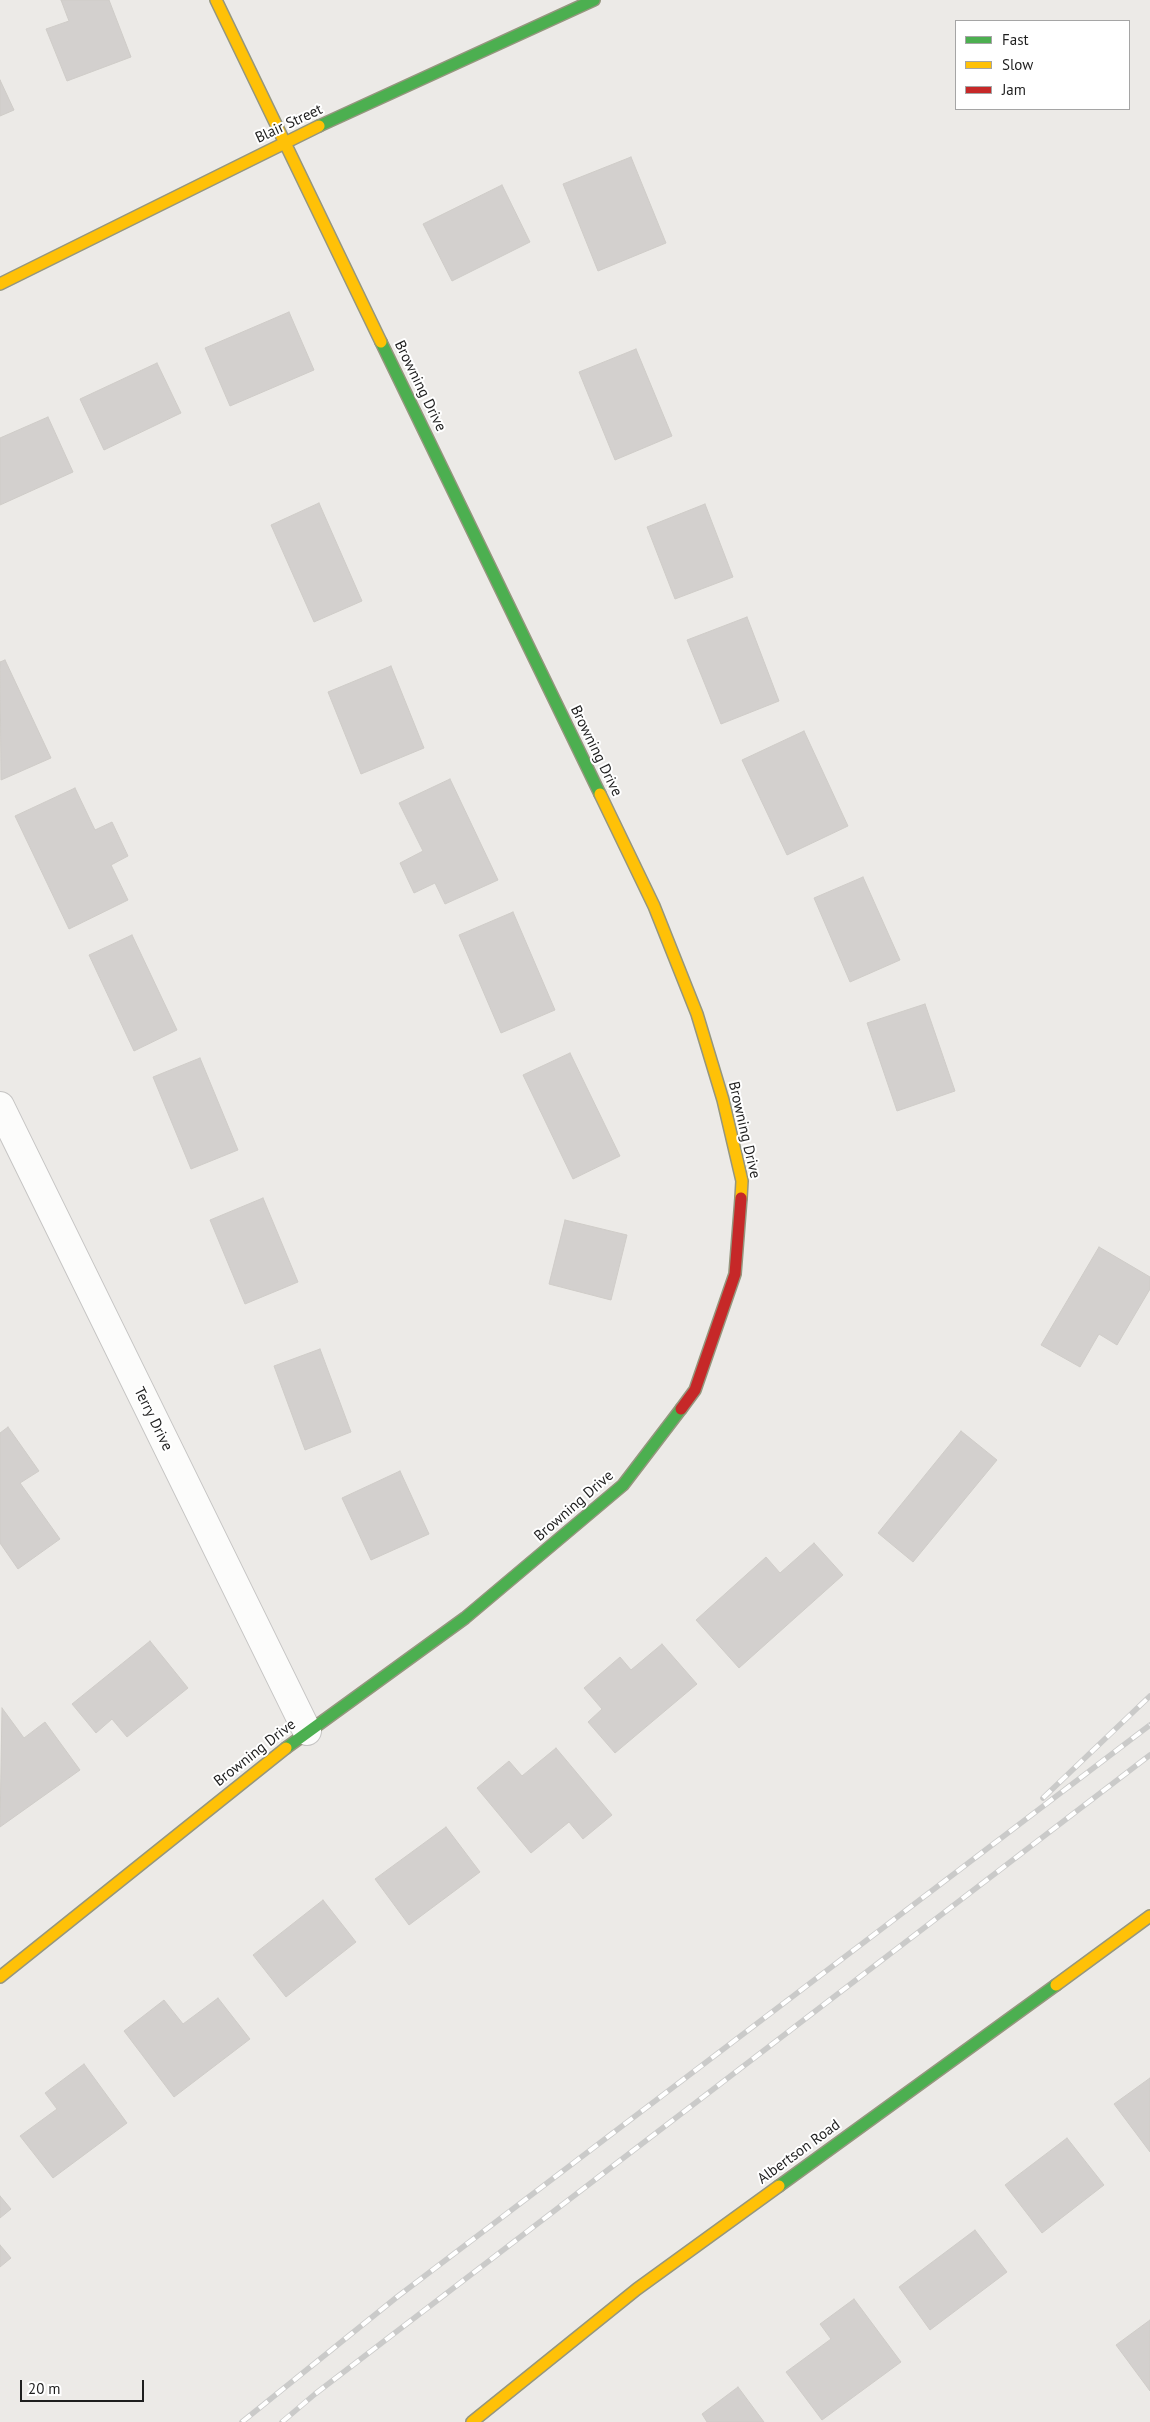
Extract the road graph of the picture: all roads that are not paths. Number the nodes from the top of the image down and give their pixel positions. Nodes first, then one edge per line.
1 (216, 0) edge
2 (594, 0) edge
3 (285, 142) junction
4 (0, 284) edge
5 (0, 1106) edge
6 (7, 1144) edge
7 (307, 1731) junction
8 (1150, 1916) edge
9 (0, 1977) edge
10 (472, 2422) edge

1 - 3 street, Browning Drive
2 - 3 street, Blair Street
3 - 4 street, Blair Street
3 - 7 street, Browning Drive
5 - 6 street, Terry Drive
6 - 7 street, Terry Drive
7 - 9 street, Browning Drive
8 - 10 street, Albertson Road

